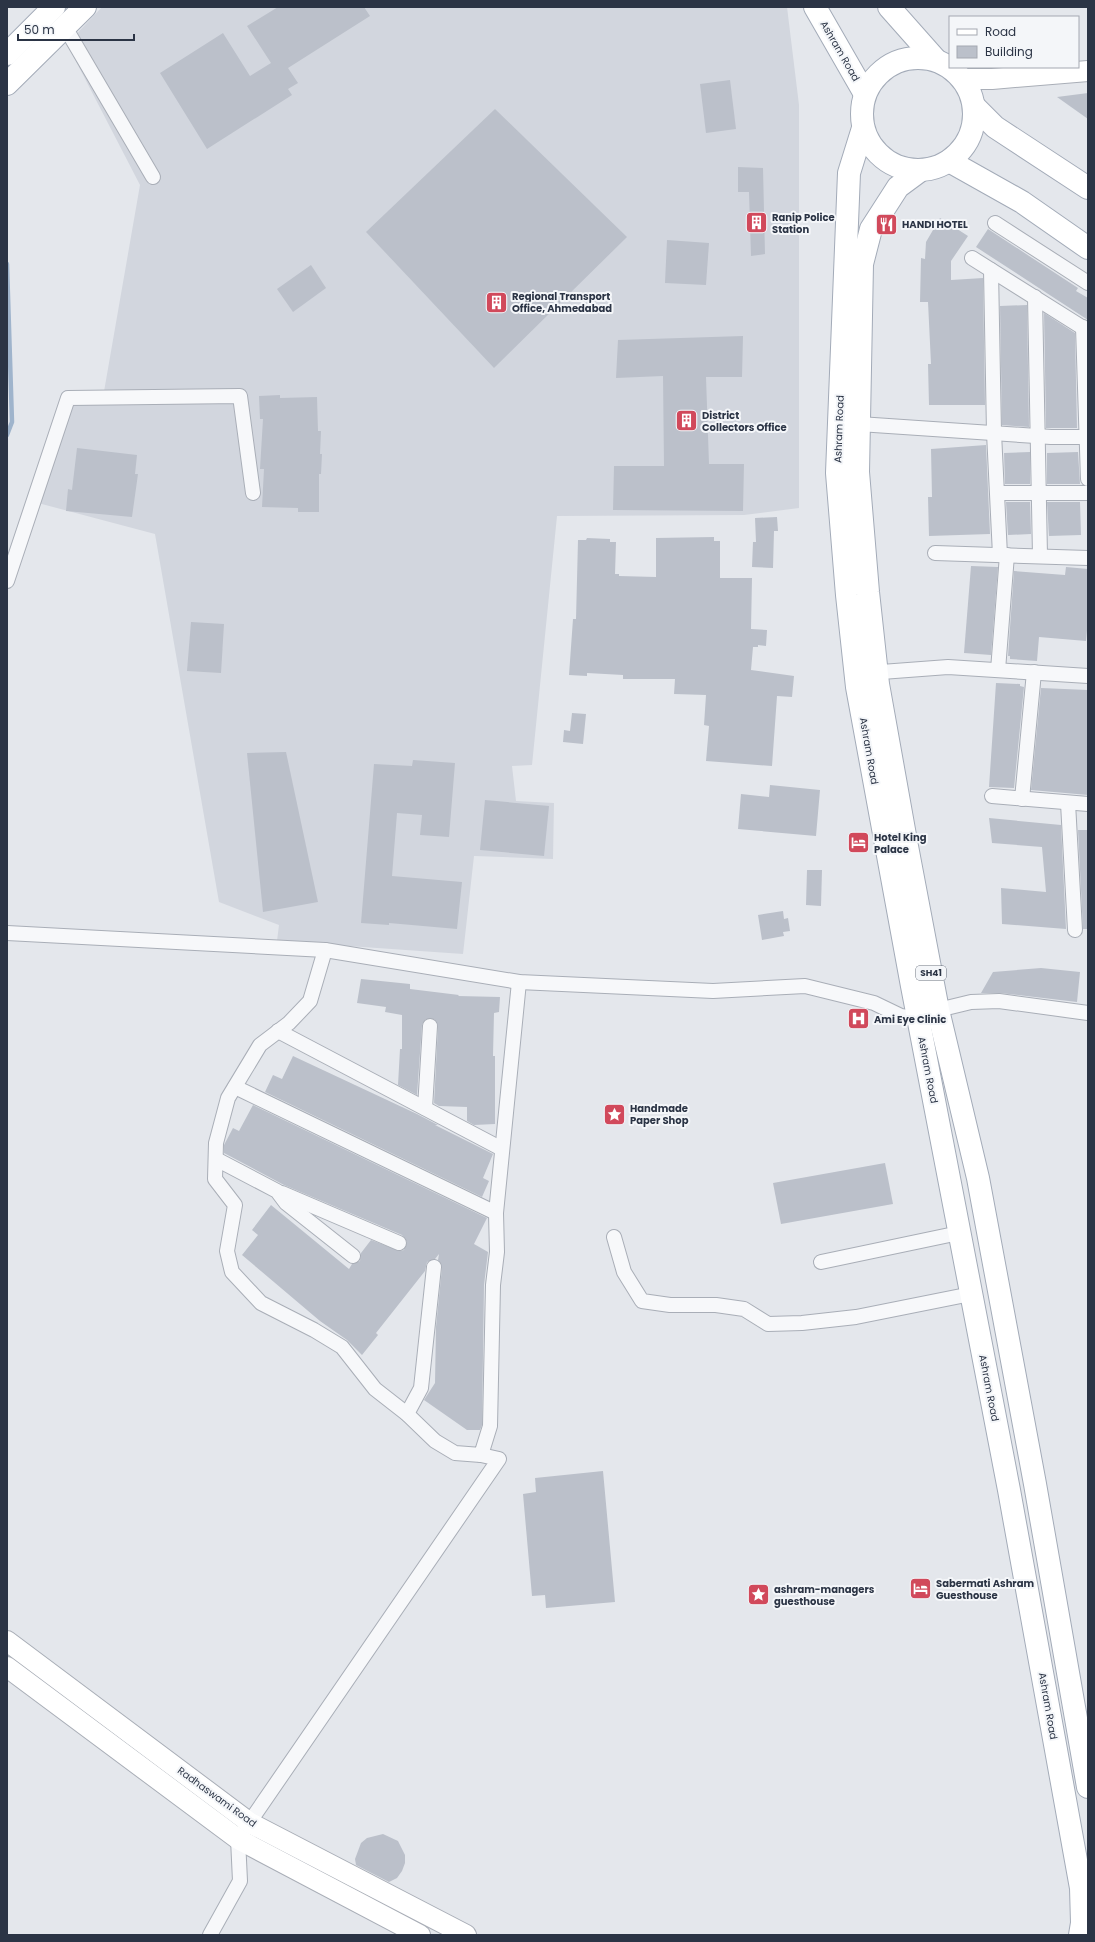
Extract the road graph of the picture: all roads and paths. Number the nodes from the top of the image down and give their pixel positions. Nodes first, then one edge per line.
1 (54, 7) edge
2 (85, 7) edge
3 (815, 7) edge
4 (889, 7) edge
5 (65, 27) junction
6 (7, 54) edge
7 (936, 60) junction
8 (949, 67) edge
9 (951, 68) edge
10 (1088, 71) edge
11 (963, 79) junction
12 (7, 84) edge
13 (865, 94) junction
14 (975, 107) junction
15 (863, 128) junction
16 (949, 161) junction
17 (922, 170) junction
18 (153, 177) dead end
19 (1088, 188) edge
20 (994, 223) dead end
21 (1088, 248) edge
22 (972, 258) dead end
23 (991, 270) junction
24 (1088, 283) edge
25 (1035, 297) junction
26 (1086, 329) edge
27 (859, 424) junction
28 (994, 433) junction
29 (1038, 436) junction
30 (1087, 437) edge
31 (1088, 478) edge
32 (253, 493) dead end
33 (998, 493) junction
34 (1040, 493) junction
35 (1088, 493) edge
36 (935, 553) dead end
37 (1004, 555) junction
38 (1040, 556) junction
39 (1088, 558) edge
40 (7, 581) edge
41 (998, 670) junction
42 (1034, 672) junction
43 (866, 673) junction
44 (1088, 676) edge
45 (992, 796) dead end
46 (1022, 799) junction
47 (1068, 802) junction
48 (1088, 804) edge
49 (1075, 930) dead end
50 (7, 933) edge
51 (325, 950) junction
52 (518, 982) junction
53 (938, 1010) junction
54 (1088, 1013) edge
55 (918, 1019) junction
56 (430, 1026) dead end
57 (278, 1031) junction
58 (235, 1087) junction
59 (425, 1108) junction
60 (502, 1148) junction
61 (216, 1159) junction
62 (276, 1191) junction
63 (496, 1213) junction
64 (959, 1233) junction
65 (614, 1237) dead end
66 (399, 1243) dead end
67 (353, 1256) dead end
68 (821, 1262) dead end
69 (434, 1267) dead end
70 (971, 1294) junction
71 (407, 1414) junction
72 (481, 1455) junction
73 (7, 1641) edge
74 (7, 1667) edge
75 (1088, 1787) edge
76 (250, 1823) junction
77 (238, 1839) junction
78 (1083, 1927) edge
79 (210, 1935) edge
80 (420, 1935) edge
81 (466, 1935) edge

1 - 6 main road
2 - 5 main road
3 - 13 main road, Ashram Road
4 - 7 main road
5 - 12 main road
5 - 18 street
7 - 8 main road
7 - 13 main road
9 - 11 main road
10 - 11 street
11 - 14 main road
13 - 15 main road
14 - 16 main road
14 - 19 main road
15 - 17 main road
15 - 43 main road, Ashram Road
16 - 17 main road
16 - 21 main road
17 - 27 main road, Ashram Road / SH41
20 - 24 street
22 - 23 street
23 - 25 street
23 - 28 street
25 - 26 street
25 - 29 street
26 - 30 street
27 - 28 street
27 - 43 main road, Ashram Road / SH41
28 - 29 street
28 - 33 street
29 - 30 street
29 - 34 street
30 - 31 street
32 - 40 street
33 - 34 street
33 - 37 street
34 - 35 street
34 - 38 street
36 - 37 street
37 - 38 street
37 - 41 street
38 - 39 street
41 - 42 street
41 - 43 street
42 - 44 street
42 - 46 street
43 - 53 main road, Ashram Road / SH41
43 - 55 main road, Ashram Road
45 - 46 street
46 - 47 street
47 - 48 street
47 - 49 street
50 - 51 street
51 - 52 street
51 - 57 street
52 - 55 street
52 - 60 street
53 - 54 street
53 - 75 main road, Ashram Road / SH41
55 - 64 main road, Ashram Road
56 - 59 street
57 - 58 street
57 - 59 street
58 - 61 street
58 - 63 street
59 - 60 street
60 - 63 street
61 - 62 street
61 - 71 street
62 - 66 street
62 - 67 street
63 - 72 street
64 - 68 street
64 - 70 main road, Ashram Road
65 - 70 street
69 - 71 street
70 - 78 main road, Ashram Road
71 - 72 street
72 - 76 street
73 - 76 street, Radhaswami Road
74 - 77 street, Radhaswami Road
76 - 77 street
76 - 81 street, Radhaswami Road
77 - 79 street
77 - 80 street, Radhaswami Road

